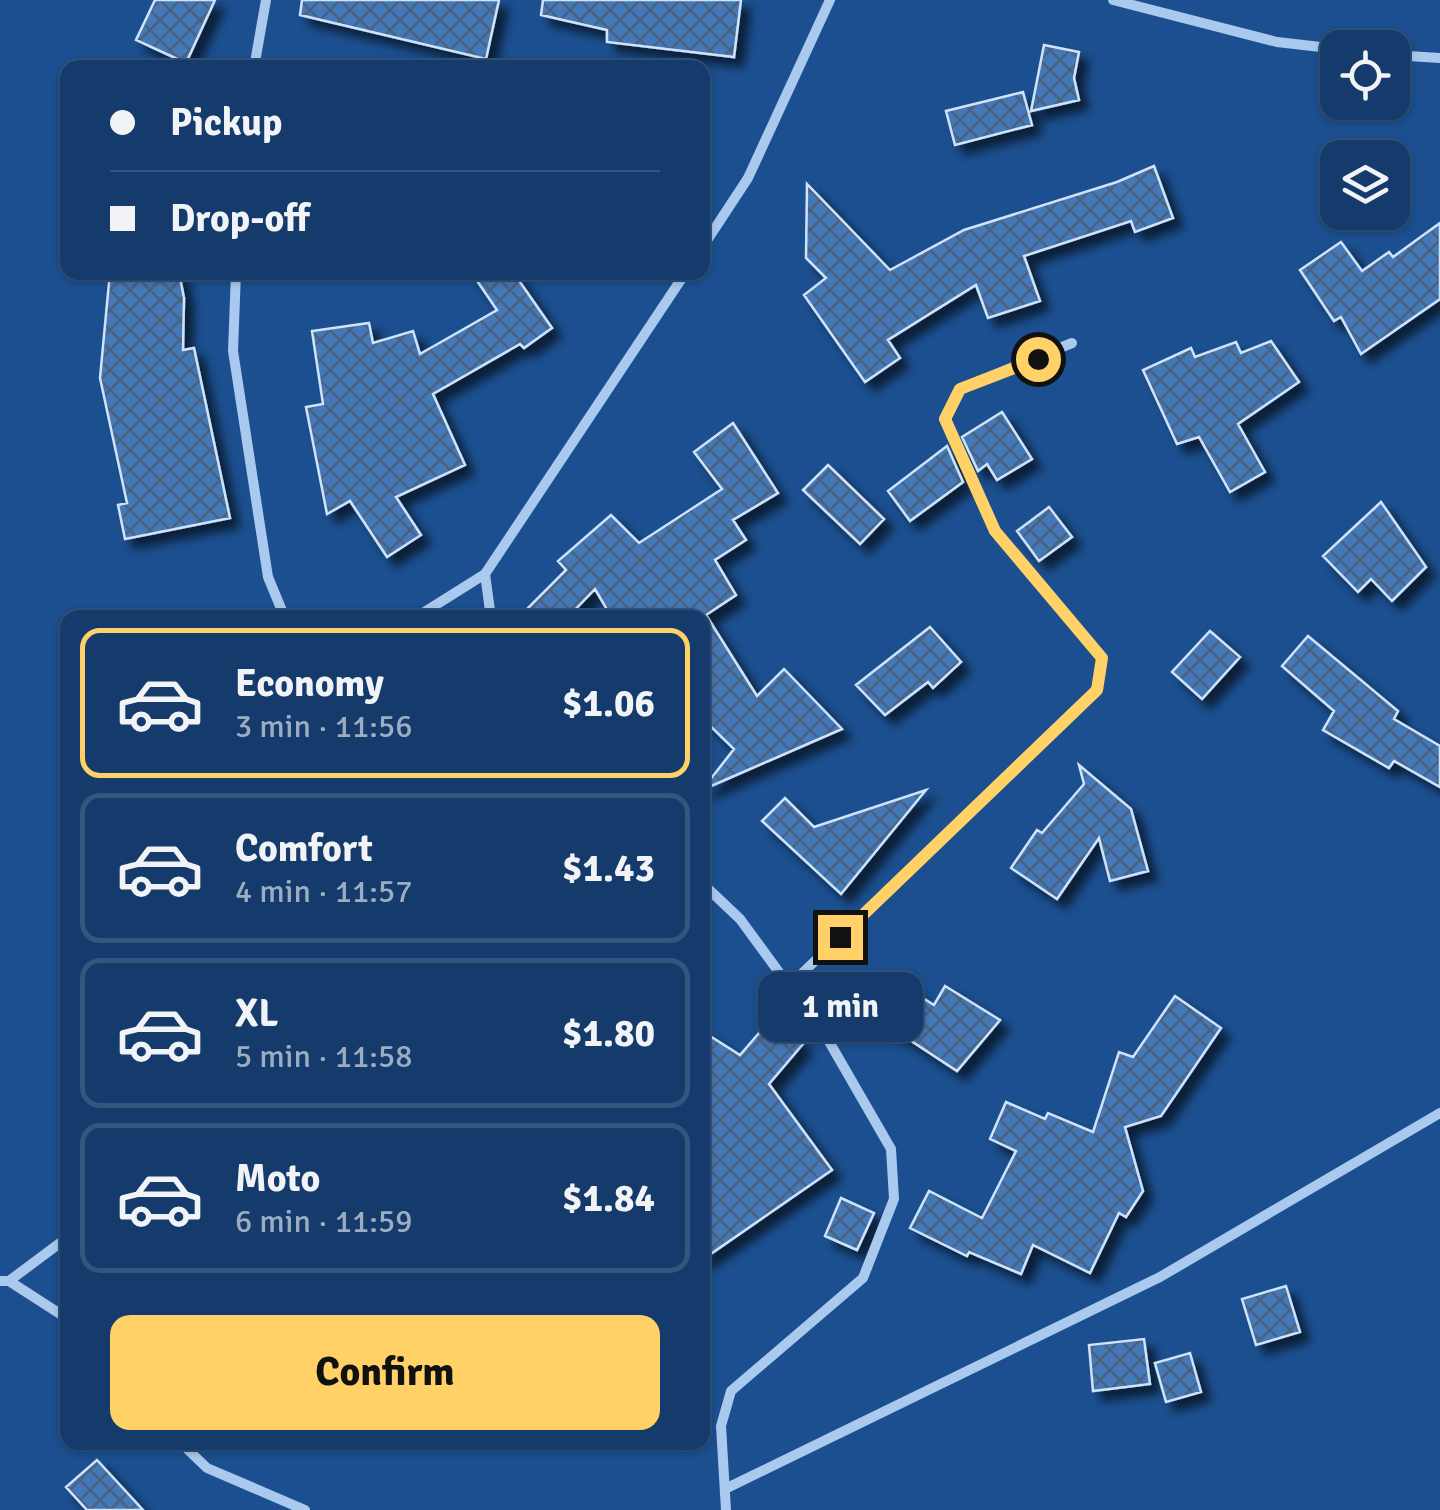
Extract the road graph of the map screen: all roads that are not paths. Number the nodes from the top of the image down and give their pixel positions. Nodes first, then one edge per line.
1 (266, 0) edge
2 (830, 0) edge
3 (1113, 0) edge
4 (1320, 47) edge
5 (1410, 57) edge
6 (1440, 58) edge
7 (255, 60) edge
8 (710, 236) edge
9 (236, 280) edge
10 (681, 280) edge
11 (1072, 343) dead end
12 (485, 574) junction
13 (282, 610) edge
14 (428, 610) edge
15 (490, 610) edge
16 (710, 891) edge
17 (789, 986) junction
18 (1440, 1113) edge
19 (60, 1242) edge
20 (4, 1281) edge
21 (60, 1314) edge
22 (188, 1450) edge
23 (727, 1488) junction
24 (304, 1510) edge
25 (726, 1510) edge

1 - 7 street
2 - 8 street
3 - 4 street
5 - 6 street
9 - 13 street
10 - 12 street
11 - 17 street
12 - 14 street
12 - 15 street
16 - 17 street
17 - 23 street
18 - 23 street
19 - 20 street
20 - 21 street
22 - 24 street
23 - 25 street

